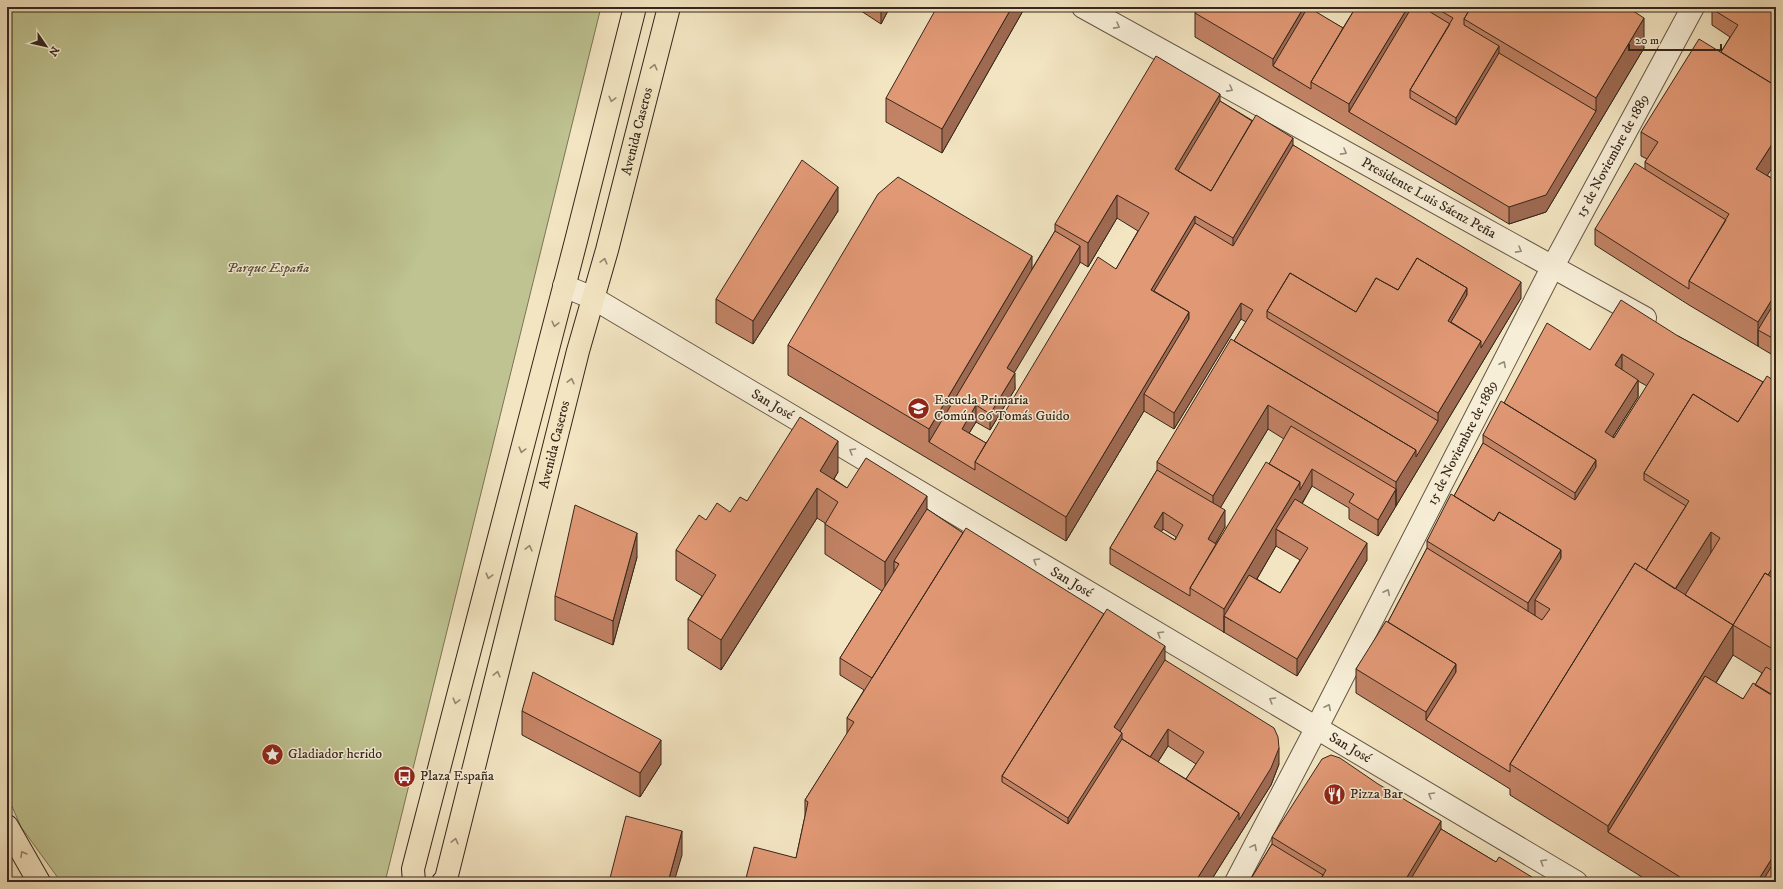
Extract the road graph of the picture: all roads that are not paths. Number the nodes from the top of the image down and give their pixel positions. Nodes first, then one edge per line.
1 (634, 7) edge
2 (669, 7) edge
3 (1083, 7) edge
4 (1693, 7) edge
5 (1552, 268) junction
6 (564, 286) junction
7 (594, 298) junction
8 (1664, 328) edge
9 (1317, 727) junction
10 (7, 826) edge
11 (40, 882) edge
12 (414, 882) edge
13 (443, 882) edge
14 (1236, 882) edge
15 (1576, 882) edge

1 -> 6 main road
7 -> 2 main road, Avenida Caseros
3 -> 5 street, Presidente Luis Sáenz Peña
4 - 5 street, 15 de Noviembre de 1889
5 - 8 street, Presidente Luis Sáenz Peña
9 -> 5 street, 15 de Noviembre de 1889
6 - 7 street, San José
6 -> 12 main road
9 -> 7 street, San José
13 -> 7 main road, Avenida Caseros
14 -> 9 street, 15 de Noviembre de 1889
15 -> 9 street, San José
11 -> 10 main road

